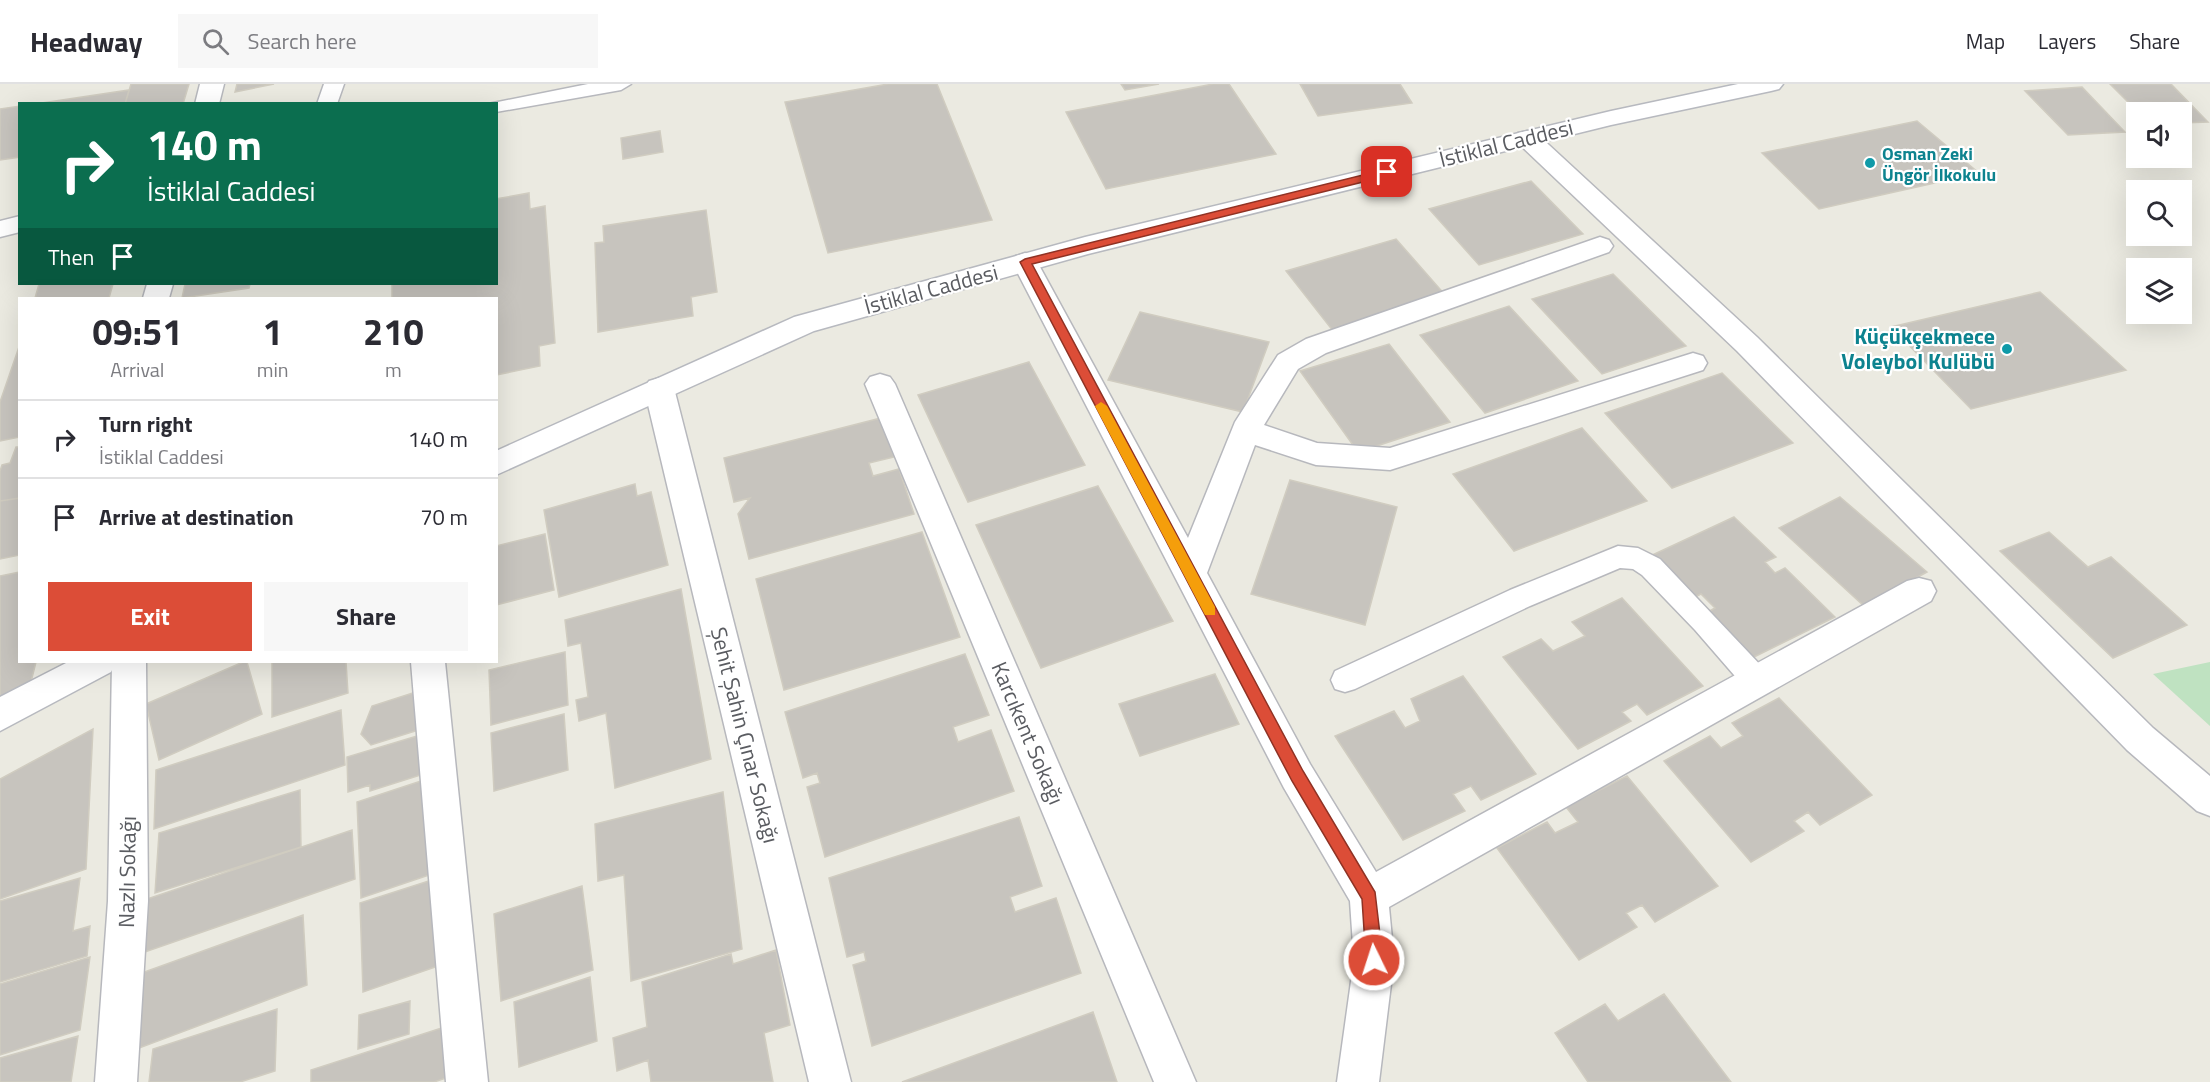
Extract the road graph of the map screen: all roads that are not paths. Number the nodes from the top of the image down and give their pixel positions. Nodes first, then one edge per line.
1 (212, 84) edge
2 (334, 84) edge
3 (621, 84) edge
4 (1771, 84) edge
5 (208, 102) edge
6 (328, 102) edge
7 (498, 106) edge
8 (1527, 138) junction
9 (18, 224) edge
10 (0, 229) edge
11 (1600, 246) dead end
12 (1025, 262) junction
13 (1693, 363) dead end
14 (880, 384) dead end
15 (659, 388) junction
16 (1246, 430) junction
17 (498, 463) edge
18 (1190, 574) junction
19 (1919, 591) dead end
20 (103, 663) edge
21 (105, 663) edge
22 (428, 663) edge
23 (1345, 680) dead end
24 (1757, 681) junction
25 (0, 715) edge
26 (2210, 799) edge
27 (1370, 897) junction
28 (116, 1082) edge
29 (467, 1082) edge
30 (830, 1082) edge
31 (1175, 1082) edge
32 (1358, 1082) edge

1 - 5 street
2 - 6 lane
3 - 7 lane
4 - 8 street, İstiklal Caddesi
8 - 12 street, İstiklal Caddesi
8 - 26 street
9 - 10 street
11 - 16 street
12 - 15 street, İstiklal Caddesi
12 - 18 street
13 - 16 street
14 - 31 street, Karcıkent Sokağı
15 - 17 street, İstiklal Caddesi
15 - 30 street, Şehit Şahin Çınar Sokağı
16 - 18 street
18 - 27 street
19 - 24 street
20 - 25 street
21 - 28 street, Nazlı Sokağı
22 - 29 street
23 - 24 lane
24 - 27 street
27 - 32 street

